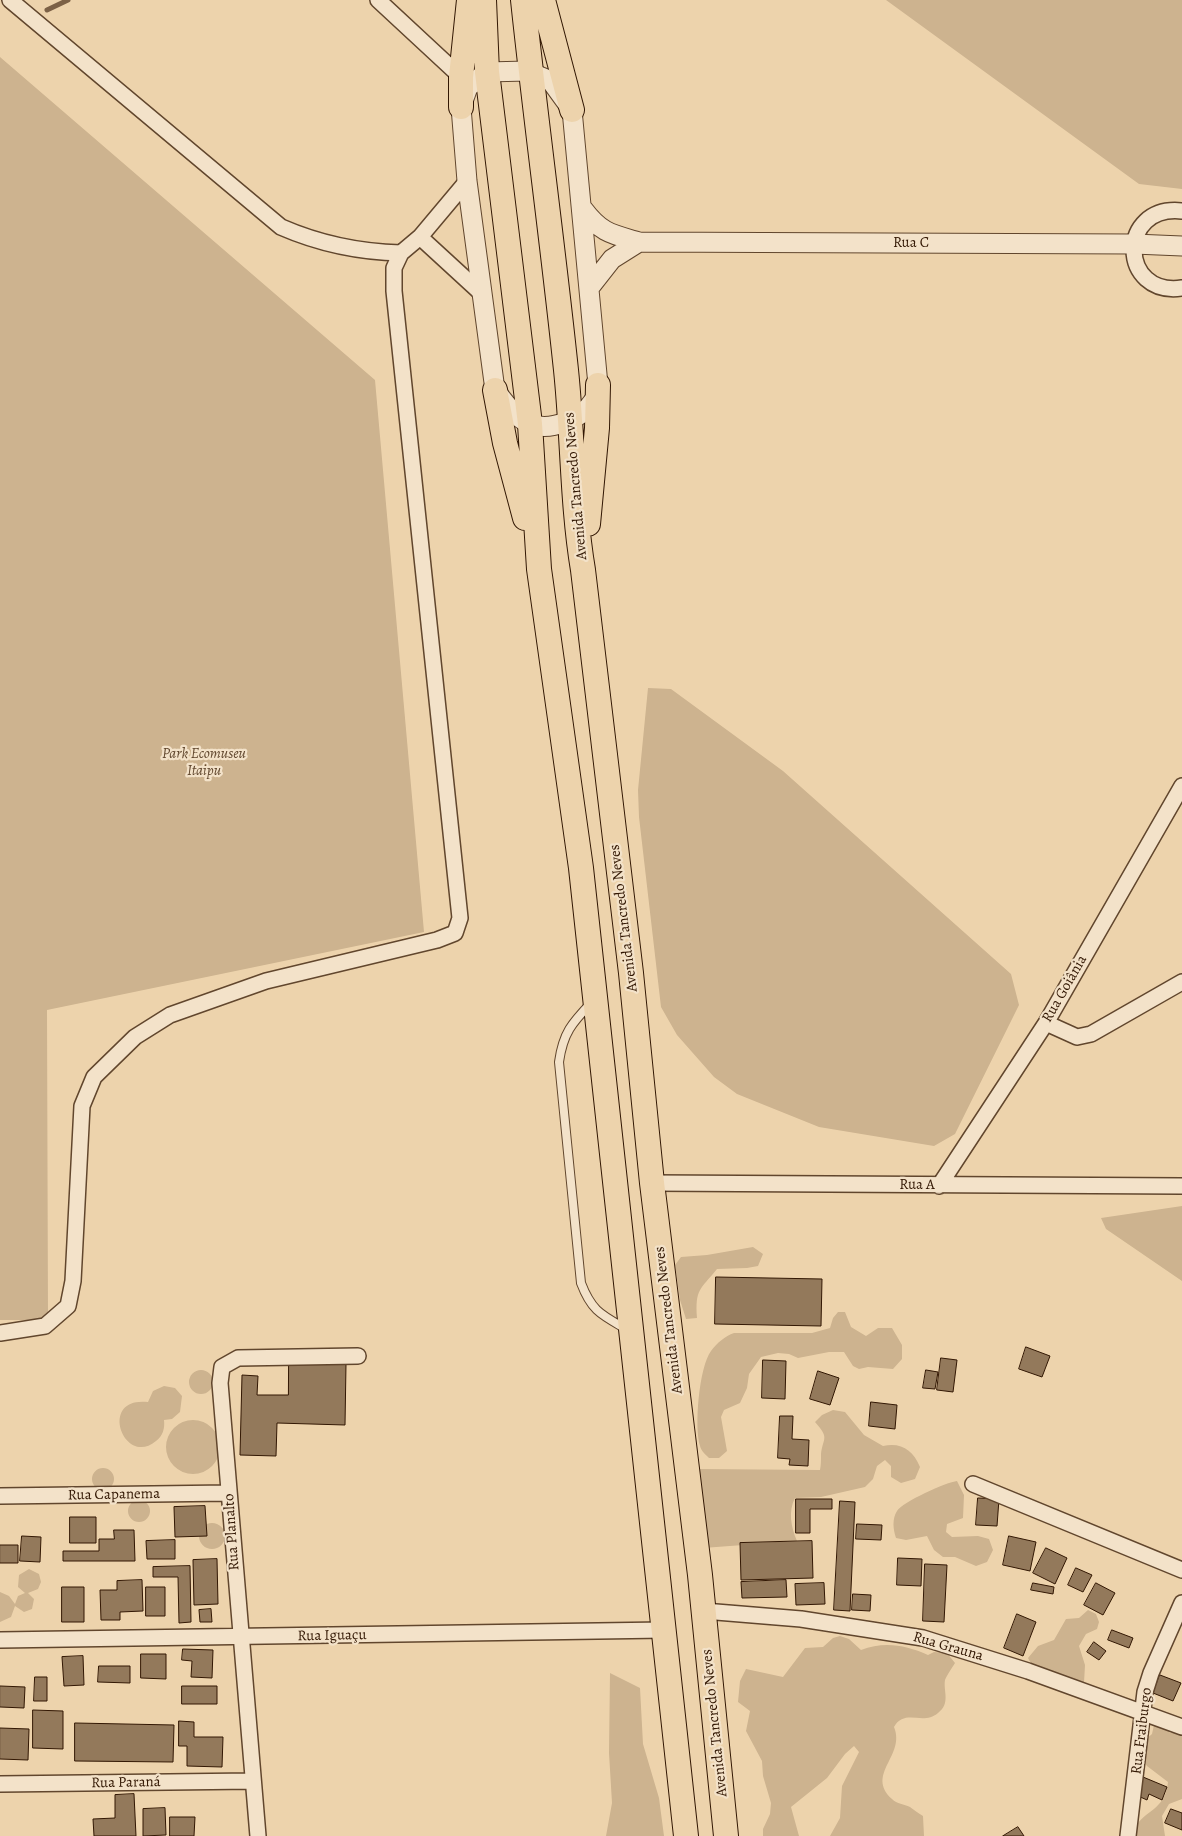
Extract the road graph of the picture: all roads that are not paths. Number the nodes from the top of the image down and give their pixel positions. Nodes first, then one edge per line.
1 (10, 0) edge
2 (378, 0) edge
3 (469, 0) edge
4 (484, 0) edge
5 (523, 0) edge
6 (543, 0) edge
7 (531, 71) junction
8 (486, 72) junction
9 (462, 77) junction
10 (462, 107) junction
11 (572, 110) junction
12 (467, 181) junction
13 (583, 209) junction
14 (1182, 211) edge
15 (420, 237) junction
16 (639, 242) junction
17 (1134, 244) junction
18 (1182, 246) edge
19 (401, 253) junction
20 (590, 287) junction
21 (1182, 288) edge
22 (481, 293) junction
23 (598, 385) junction
24 (495, 390) junction
25 (571, 420) junction
26 (530, 424) junction
27 (539, 570) junction
28 (583, 570) junction
29 (1182, 786) edge
30 (1182, 982) edge
31 (594, 1000) junction
32 (1046, 1023) junction
33 (652, 1184) junction
34 (939, 1186) junction
35 (1182, 1186) edge
36 (631, 1332) junction
37 (0, 1333) edge
38 (358, 1356) dead end
39 (973, 1484) dead end
40 (229, 1493) junction
41 (0, 1496) edge
42 (1182, 1570) edge
43 (1182, 1603) edge
44 (704, 1611) junction
45 (664, 1630) junction
46 (240, 1638) junction
47 (0, 1640) edge
48 (1142, 1713) junction
49 (1182, 1727) edge
50 (253, 1781) junction
51 (0, 1784) edge
52 (258, 1836) edge
53 (686, 1836) edge
54 (726, 1836) edge
55 (1128, 1836) edge

1 - 19 street
2 - 9 street
3 - 9 main road
4 - 8 main road
5 - 7 main road, Avenida Tancredo Neves
6 - 11 main road
7 - 8 street
7 - 11 street
7 - 25 main road, Avenida Tancredo Neves
8 - 10 street
8 - 26 main road
9 - 10 main road
10 - 12 street
11 - 13 street
12 - 15 street
12 - 22 street
13 - 16 street, Rua C
13 - 20 street
14 - 17 street
15 - 19 street
15 - 22 street
16 - 17 street, Rua C
16 - 20 street
17 - 18 street, Rua C
17 - 21 street
19 - 37 street
20 - 23 street
22 - 24 street
23 - 25 street
23 - 28 main road
24 - 26 street
24 - 27 main road
25 - 26 street
25 - 28 main road, Avenida Tancredo Neves
26 - 27 main road
27 - 31 main road
28 - 33 main road, Avenida Tancredo Neves
29 - 32 street, Rua Goiânia
30 - 32 street
31 - 36 main road
31 - 36 lane
32 - 34 street, Rua Goiânia
33 - 34 street, Rua A
33 - 44 main road, Avenida Tancredo Neves
34 - 35 street, Rua A
36 - 45 main road
38 - 40 street, Rua Planalto
39 - 42 street
40 - 41 street, Rua Capanema
40 - 46 street, Rua Planalto
43 - 48 street, Rua Fraiburgo
44 - 48 street, Rua Grauna
44 - 54 main road, Avenida Tancredo Neves
45 - 46 street, Rua Iguaçu
45 - 53 main road
46 - 47 street, Rua Iguaçu
46 - 50 street, Rua Planalto
48 - 49 street, Rua Grauna
48 - 55 street, Rua Fraiburgo
50 - 51 street, Rua Paraná
50 - 52 street, Rua Planalto

